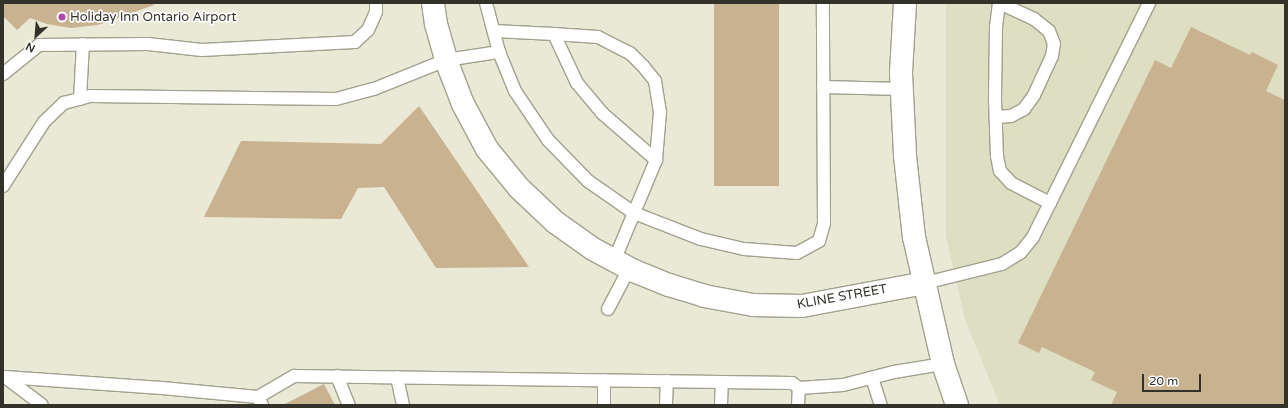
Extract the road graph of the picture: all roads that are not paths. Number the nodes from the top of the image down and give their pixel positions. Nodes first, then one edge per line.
1 (376, 3) edge
2 (433, 3) edge
3 (486, 3) edge
4 (823, 3) edge
5 (905, 3) edge
6 (999, 3) edge
7 (1149, 3) edge
8 (494, 31) junction
9 (554, 34) junction
10 (83, 44) junction
11 (499, 52) junction
12 (446, 60) junction
13 (3, 74) edge
14 (823, 87) junction
15 (902, 88) junction
16 (80, 99) junction
17 (996, 117) junction
18 (656, 160) junction
19 (3, 186) edge
20 (1050, 203) junction
21 (634, 213) junction
22 (621, 265) junction
23 (925, 282) junction
24 (608, 310) dead end
25 (943, 364) junction
26 (337, 376) junction
27 (397, 377) junction
28 (872, 378) junction
29 (604, 380) junction
30 (667, 381) junction
31 (722, 382) junction
32 (799, 388) junction
33 (260, 401) edge
34 (42, 405) edge
35 (349, 405) edge
36 (403, 405) edge
37 (604, 405) edge
38 (666, 405) edge
39 (722, 405) edge
40 (798, 405) edge
41 (881, 405) edge
42 (957, 405) edge

1 - 10 lane
2 - 12 street, KLINE STREET
3 - 8 lane
4 - 14 lane
5 - 15 street
6 - 17 lane
6 - 17 lane
7 - 20 lane
8 - 9 lane
8 - 11 lane
9 - 18 lane
9 - 18 lane
10 - 13 lane
10 - 16 lane
11 - 12 lane
11 - 21 lane
12 - 16 lane
12 - 22 street, KLINE STREET
14 - 15 lane
14 - 21 lane
15 - 23 street
16 - 19 lane
17 - 20 lane
18 - 21 lane
20 - 23 lane
21 - 22 lane
22 - 23 street, KLINE STREET
22 - 24 lane
23 - 25 street
25 - 28 lane
25 - 42 street
26 - 27 lane
26 - 33 lane
26 - 35 lane
27 - 29 lane
27 - 36 lane
28 - 32 lane
28 - 41 lane
29 - 30 lane
29 - 37 lane
30 - 31 lane
30 - 38 lane
31 - 32 lane
31 - 39 lane
32 - 40 lane
33 - 34 lane

